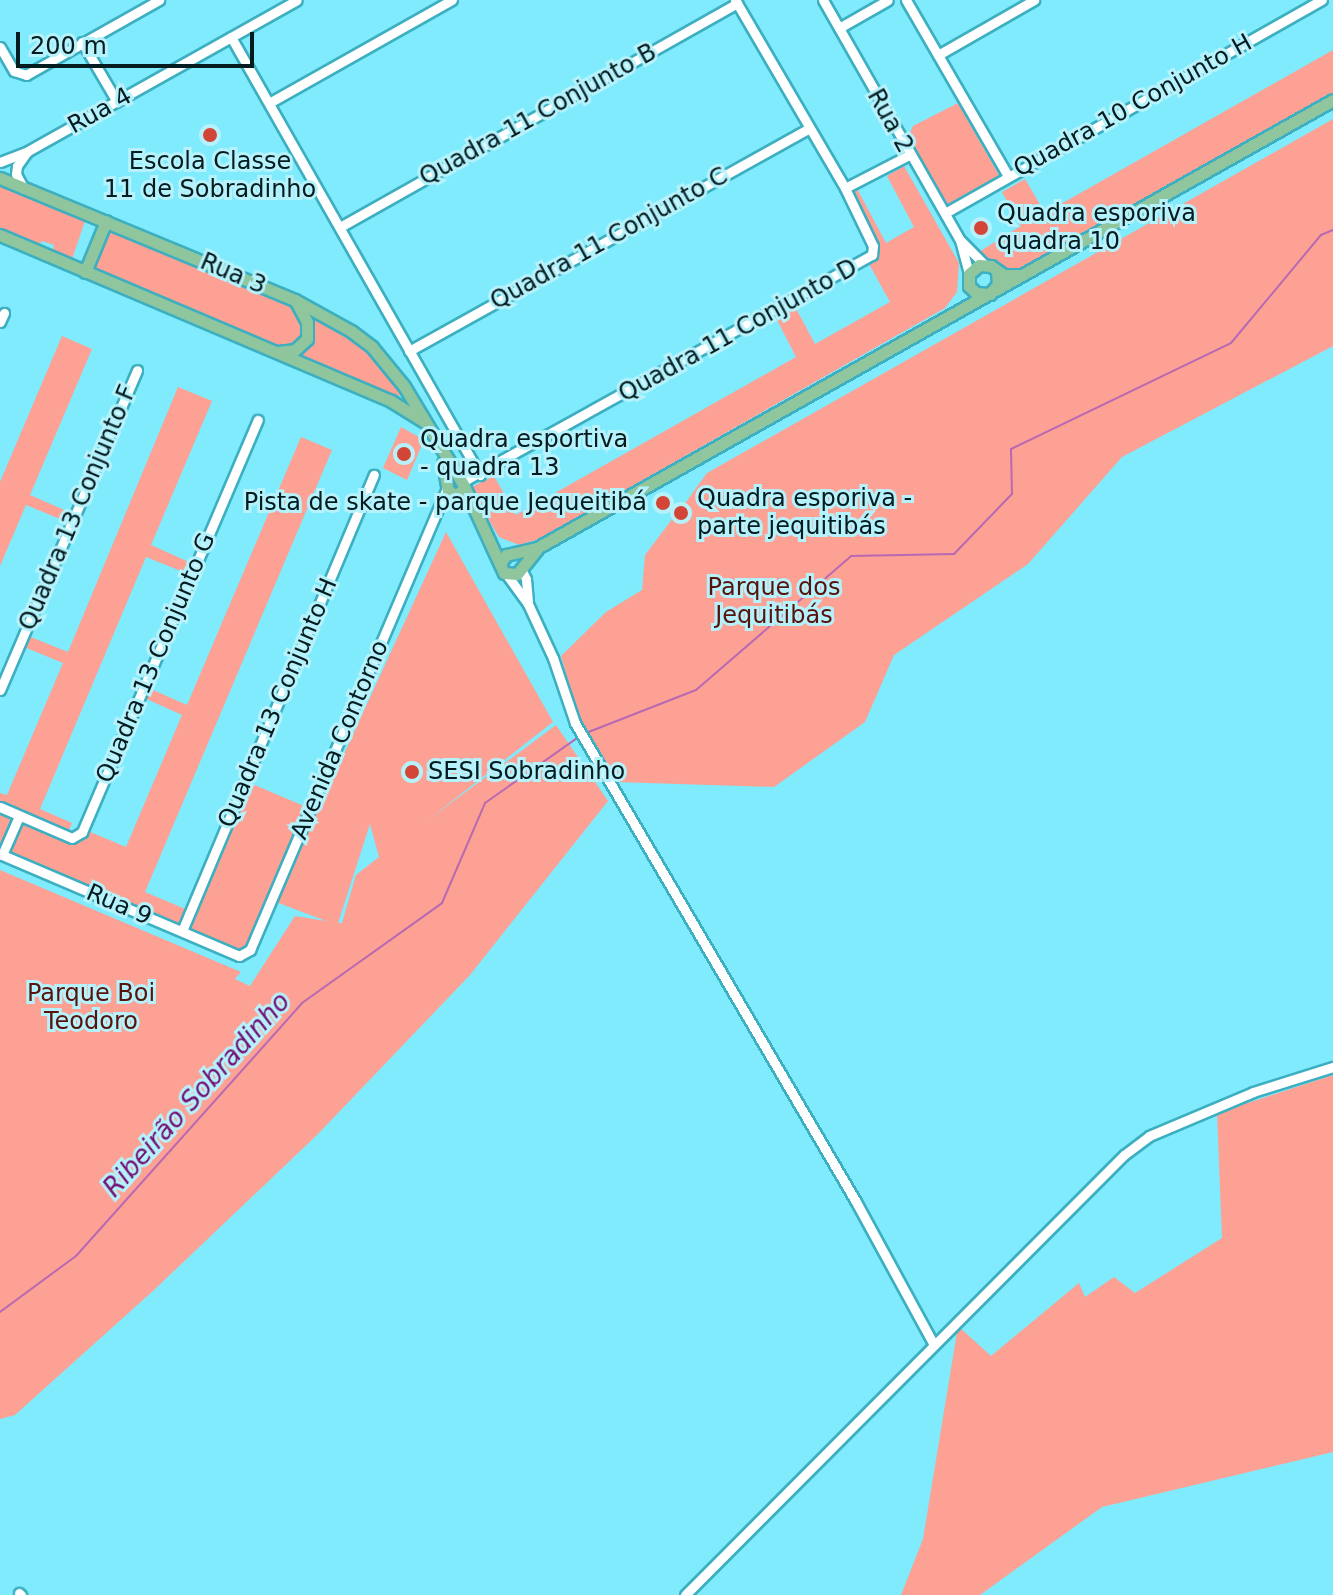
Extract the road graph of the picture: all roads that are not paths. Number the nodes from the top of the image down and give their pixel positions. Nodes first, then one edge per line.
1 (159, 0) edge
2 (297, 0) edge
3 (452, 0) edge
4 (823, 0) edge
5 (888, 0) edge
6 (906, 0) edge
7 (1034, 0) edge
8 (1322, 0) edge
9 (736, 2) edge
10 (140, 5) edge
11 (839, 28) junction
12 (231, 37) junction
13 (82, 42) junction
14 (0, 47) edge
15 (938, 55) junction
16 (1333, 100) edge
17 (117, 102) junction
18 (269, 103) junction
19 (809, 128) junction
20 (28, 151) junction
21 (909, 155) junction
22 (0, 162) edge
23 (1008, 176) junction
24 (0, 178) edge
25 (845, 188) junction
26 (24, 189) junction
27 (945, 213) junction
28 (106, 221) junction
29 (340, 227) junction
30 (0, 235) edge
31 (960, 240) junction
32 (984, 264) junction
33 (997, 271) junction
34 (85, 272) junction
35 (1025, 275) junction
36 (969, 280) junction
37 (990, 294) junction
38 (295, 300) junction
39 (953, 314) junction
40 (409, 351) junction
41 (273, 352) junction
42 (137, 370) dead end
43 (404, 386) junction
44 (391, 401) junction
45 (258, 420) dead end
46 (427, 424) junction
47 (374, 475) dead end
48 (480, 475) junction
49 (455, 487) junction
50 (492, 543) junction
51 (537, 548) junction
52 (511, 554) junction
53 (522, 568) junction
54 (505, 573) junction
55 (528, 604) junction
56 (0, 690) edge
57 (0, 807) edge
58 (19, 816) junction
59 (1, 855) edge
60 (182, 931) junction
61 (239, 956) joint
62 (1333, 1067) edge
63 (933, 1343) junction
64 (685, 1595) edge

1 - 10 street
2 - 12 street, Rua 4
3 - 18 street
4 - 11 street, Rua 2
5 - 11 street
6 - 15 street
7 - 15 street
8 - 23 street, Quadra 10 Conjunto H
9 - 19 street
9 - 29 street, Quadra 11 Conjunto B
10 - 13 street
11 - 21 street, Rua 2
12 - 17 street, Rua 4
12 - 18 street
13 - 14 street
13 - 17 street
15 - 23 street
16 - 35 main road
17 - 20 street, Rua 4
18 - 29 street
19 - 25 street
19 - 40 street, Quadra 11 Conjunto C
20 - 22 street, Rua 4
20 - 26 street
21 - 25 street
21 - 27 street, Rua 2
23 - 27 street, Quadra 10 Conjunto H
24 - 26 main road, Rua 3
25 - 48 street, Quadra 11 Conjunto D
26 - 28 main road, Rua 3
27 - 31 street, Rua 2
28 - 34 main road
28 - 38 main road, Rua 3
29 - 40 street
30 - 34 main road
31 - 32 street, Rua 2
31 - 36 street, Rua 2
32 - 33 main road
32 - 36 main road
33 - 35 main road
33 - 37 main road
34 - 41 main road
35 - 37 main road
36 - 37 main road
36 - 39 main road
37 - 39 main road
38 - 41 main road
38 - 43 main road, Rua 3
39 - 51 main road
40 - 48 street
41 - 44 main road
42 - 56 street, Quadra 13 Conjunto F
43 - 44 main road
43 - 46 main road, Rua 3
44 - 46 main road
45 - 58 street, Quadra 13 Conjunto G
46 - 49 main road, Rua 3
47 - 60 street, Quadra 13 Conjunto H
48 - 49 street, Quadra 11 Conjunto D
49 - 50 main road
49 - 61 street, Avenida Contorno
50 - 52 main road
50 - 54 main road
51 - 52 main road
51 - 53 main road
52 - 53 main road
52 - 54 main road
53 - 54 main road
53 - 55 street
54 - 55 street
55 - 63 street
57 - 58 street
58 - 59 street
59 - 60 street, Rua 9
60 - 61 street, Rua 9
62 - 63 street
63 - 64 street

